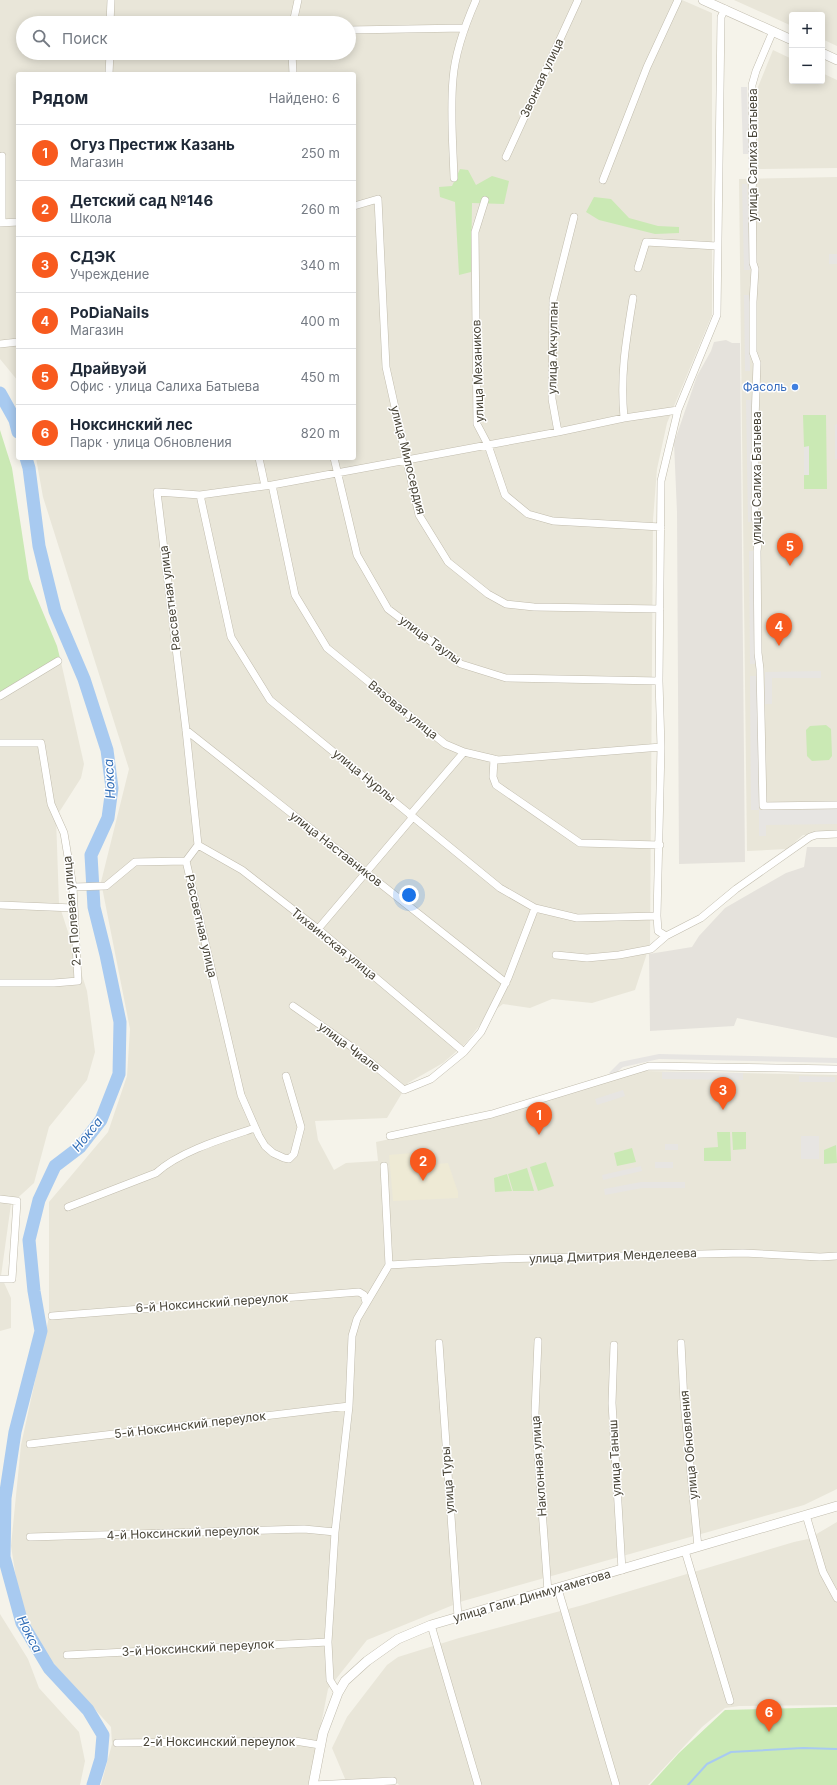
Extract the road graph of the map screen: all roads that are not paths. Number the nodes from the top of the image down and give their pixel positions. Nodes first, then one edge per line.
1 (110, 0) edge
2 (298, 0) edge
3 (476, 0) edge
4 (578, 0) edge
5 (678, 0) edge
6 (703, 0) edge
7 (725, 9) junction
8 (110, 16) edge
9 (295, 16) edge
10 (465, 28) junction
11 (356, 30) edge
12 (773, 31) junction
13 (789, 39) edge
14 (825, 54) edge
15 (110, 60) edge
16 (293, 60) edge
17 (837, 60) edge
18 (109, 72) edge
19 (294, 72) edge
20 (2, 156) dead end
21 (506, 157) dead end
22 (454, 178) dead end
23 (602, 180) dead end
24 (485, 200) dead end
25 (356, 205) edge
26 (574, 217) dead end
27 (16, 222) edge
28 (1, 223) edge
29 (717, 246) junction
30 (638, 268) dead end
31 (633, 298) dead end
32 (16, 342) edge
33 (0, 344) edge
34 (678, 410) junction
35 (624, 418) junction
36 (558, 432) junction
37 (488, 445) junction
38 (260, 460) edge
39 (334, 460) edge
40 (406, 460) junction
41 (338, 474) junction
42 (268, 486) junction
43 (200, 495) junction
44 (661, 527) junction
45 (660, 609) junction
46 (58, 661) dead end
47 (659, 681) junction
48 (0, 696) edge
49 (186, 730) junction
50 (0, 743) edge
51 (661, 747) junction
52 (464, 752) junction
53 (494, 759) junction
54 (837, 805) edge
55 (412, 816) junction
56 (837, 834) edge
57 (198, 845) junction
58 (660, 845) junction
59 (186, 861) junction
60 (367, 873) junction
61 (73, 887) junction
62 (0, 905) edge
63 (74, 908) junction
64 (535, 908) junction
65 (657, 916) junction
66 (318, 929) junction
67 (666, 936) junction
68 (556, 955) dead end
69 (0, 983) edge
70 (506, 983) junction
71 (293, 1006) dead end
72 (464, 1052) junction
73 (837, 1069) edge
74 (286, 1076) dead end
75 (255, 1128) junction
76 (390, 1136) dead end
77 (384, 1166) dead end
78 (0, 1199) edge
79 (68, 1207) dead end
80 (837, 1256) edge
81 (389, 1265) junction
82 (0, 1279) edge
83 (366, 1302) junction
84 (52, 1316) dead end
85 (538, 1341) dead end
86 (439, 1343) dead end
87 (681, 1343) dead end
88 (614, 1345) dead end
89 (349, 1406) junction
90 (30, 1444) dead end
91 (837, 1506) edge
92 (806, 1515) junction
93 (335, 1532) junction
94 (30, 1537) dead end
95 (698, 1547) junction
96 (685, 1551) junction
97 (622, 1570) junction
98 (558, 1588) junction
99 (548, 1592) junction
100 (837, 1598) edge
101 (458, 1617) junction
102 (431, 1625) junction
103 (328, 1642) junction
104 (67, 1654) dead end
105 (338, 1693) junction
106 (730, 1701) dead end
107 (117, 1743) dead end
108 (320, 1745) junction
109 (393, 1781) dead end
110 (313, 1785) edge
111 (478, 1785) edge
112 (616, 1785) edge

1 - 8 street
2 - 9 street
3 - 10 street
4 - 21 street, Звонкая улица
5 - 23 street
6 - 7 street
7 - 12 street
7 - 29 street
10 - 11 street
10 - 22 street
12 - 13 street
12 - 54 street, улица Салиха Батыева
14 - 17 street
15 - 18 street
16 - 19 street
20 - 28 street
24 - 37 street, улица Механиков
25 - 40 street, улица Милосердия
26 - 36 street, улица Акчулпан
27 - 28 street
29 - 30 street
29 - 34 street
31 - 35 street
32 - 33 street
34 - 35 street
34 - 44 street
35 - 36 street
36 - 37 street
37 - 40 street
37 - 44 street, улица Механиков
38 - 42 street, Вязовая улица
39 - 41 street, улица Таулы
40 - 41 street
40 - 45 street, улица Милосердия
41 - 42 street
41 - 47 street, улица Таулы
42 - 43 street
42 - 52 street, Вязовая улица
43 - 49 street, Рассветная улица
43 - 55 street, улица Нурлы
44 - 45 street
45 - 47 street
46 - 48 street
47 - 51 street
49 - 57 street, Рассветная улица
49 - 60 street, улица Наставников
50 - 61 street, 2-я Полевая улица
51 - 53 street, Вязовая улица
51 - 58 street
52 - 53 street, Вязовая улица
52 - 55 street
53 - 58 street
55 - 60 street
55 - 64 street, улица Нурлы
56 - 67 street
57 - 59 street, Рассветная улица
57 - 66 street, Тихвинская улица
58 - 65 street
59 - 61 street
59 - 75 street, Рассветная улица
60 - 66 street
60 - 70 street, улица Наставников
61 - 63 street, 2-я Полевая улица
62 - 63 street
63 - 69 street, 2-я Полевая улица
64 - 65 street, улица Нурлы
64 - 70 street
65 - 67 street
66 - 72 street, Тихвинская улица
67 - 68 street
70 - 72 street
71 - 72 street, улица Чиале
73 - 76 street
74 - 75 street, Рассветная улица
75 - 79 street
77 - 81 street
78 - 82 street
80 - 81 street, улица Дмитрия Менделеева
81 - 83 street
83 - 84 street, 6-й Ноксинский переулок
83 - 89 street
85 - 99 street, Наклонная улица
86 - 101 street, улица Туры
87 - 95 street, улица Обновления
88 - 97 street, улица Таныш
89 - 90 street, 5-й Ноксинский переулок
89 - 93 street
91 - 92 street, улица Гали Динмухаметова
92 - 95 street, улица Гали Динмухаметова
92 - 100 street
93 - 94 street, 4-й Ноксинский переулок
93 - 103 street
95 - 96 street, улица Гали Динмухаметова
96 - 97 street, улица Гали Динмухаметова
96 - 106 street
97 - 98 street, улица Гали Динмухаметова
98 - 99 street, улица Гали Динмухаметова
98 - 112 street
99 - 101 street, улица Гали Динмухаметова
101 - 102 street, улица Гали Динмухаметова
102 - 105 street, улица Гали Динмухаметова
102 - 111 street
103 - 104 street, 3-й Ноксинский переулок
103 - 105 street
105 - 108 street, улица Гали Динмухаметова
107 - 108 street, 2-й Ноксинский переулок
108 - 110 street, улица Гали Динмухаметова
109 - 110 street

